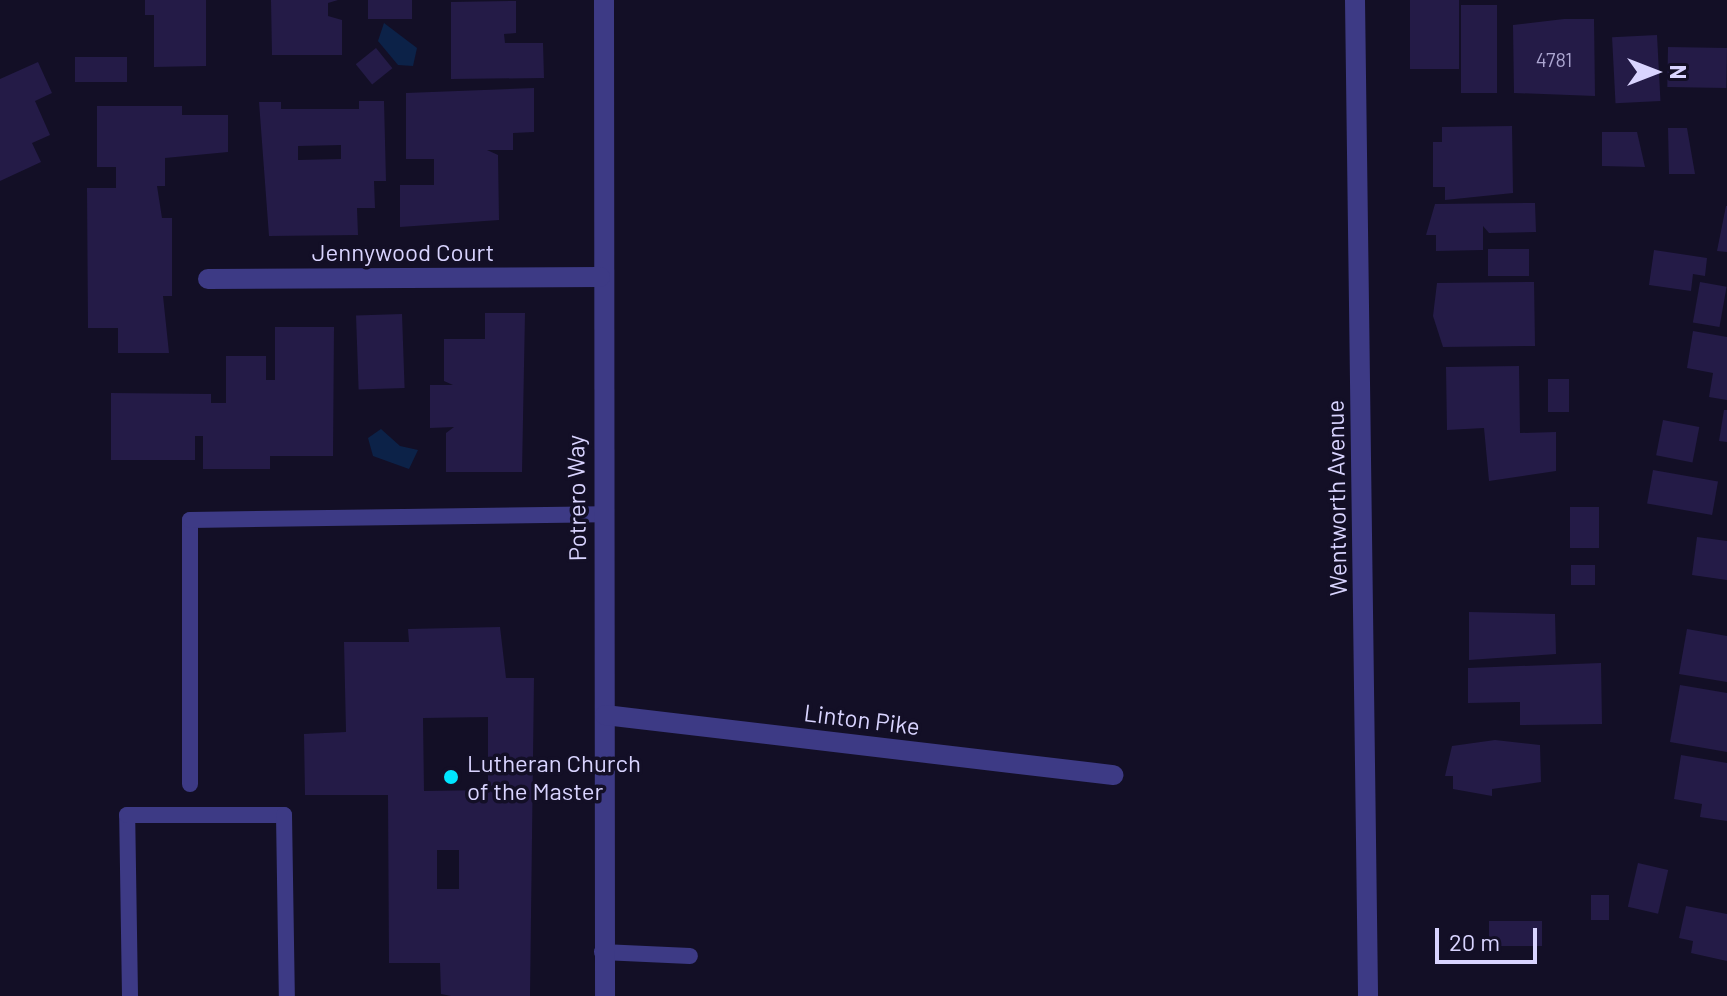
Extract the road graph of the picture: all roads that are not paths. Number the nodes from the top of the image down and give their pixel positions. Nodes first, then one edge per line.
1 (604, 0) edge
2 (1355, 0) edge
3 (600, 277) junction
4 (208, 279) dead end
5 (602, 514) junction
6 (605, 715) junction
7 (1113, 775) dead end
8 (190, 784) dead end
9 (602, 952) junction
10 (690, 956) dead end
11 (130, 996) edge
12 (287, 996) edge
13 (605, 996) edge
14 (1368, 996) edge

1 - 3 street, Potrero Way
2 - 14 street, Wentworth Avenue
3 - 4 street, Jennywood Court
3 - 5 street, Potrero Way
5 - 6 street, Potrero Way
5 - 8 lane
6 - 7 street, Linton Pike
6 - 9 street, Potrero Way
9 - 10 lane
9 - 13 street, Potrero Way
11 - 12 lane

